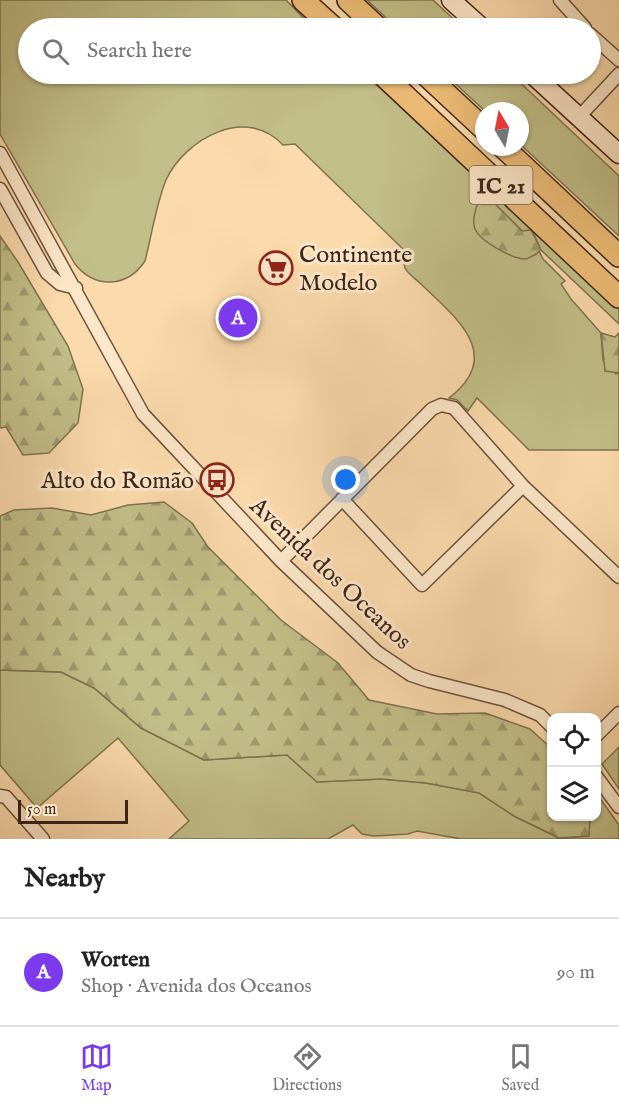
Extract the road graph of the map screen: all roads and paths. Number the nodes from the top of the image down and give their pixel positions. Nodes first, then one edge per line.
1 (303, 0) edge
2 (348, 0) edge
3 (451, 0) edge
4 (560, 0) edge
5 (323, 18) edge
6 (367, 18) edge
7 (471, 18) edge
8 (576, 18) edge
9 (601, 43) edge
10 (619, 60) edge
11 (619, 74) edge
12 (393, 84) edge
13 (436, 84) edge
14 (543, 84) edge
15 (579, 117) junction
16 (475, 121) edge
17 (0, 153) edge
18 (619, 154) edge
19 (513, 156) edge
20 (0, 189) edge
21 (619, 256) edge
22 (76, 288) junction
23 (619, 297) edge
24 (523, 486) junction
25 (342, 499) junction
26 (281, 561) junction
27 (619, 578) edge
28 (619, 713) edge
29 (547, 722) edge
30 (601, 732) edge
31 (601, 782) edge
32 (0, 796) edge
33 (619, 807) edge
34 (43, 839) edge

1 - 5 highway
2 - 6 highway
3 - 7 main road
4 - 8 street
9 - 10 street
11 - 15 street
12 - 23 highway, IC 21
13 - 16 highway
14 - 15 main road
15 - 18 main road
17 - 22 street, Avenida dos Oceanos
19 - 21 highway, IC 21
20 - 22 street
22 - 26 street, Avenida dos Oceanos
24 - 25 street
24 - 25 street
24 - 27 street
25 - 26 street
26 - 29 street, Avenida dos Oceanos
28 - 30 street
31 - 33 street
32 - 34 street

